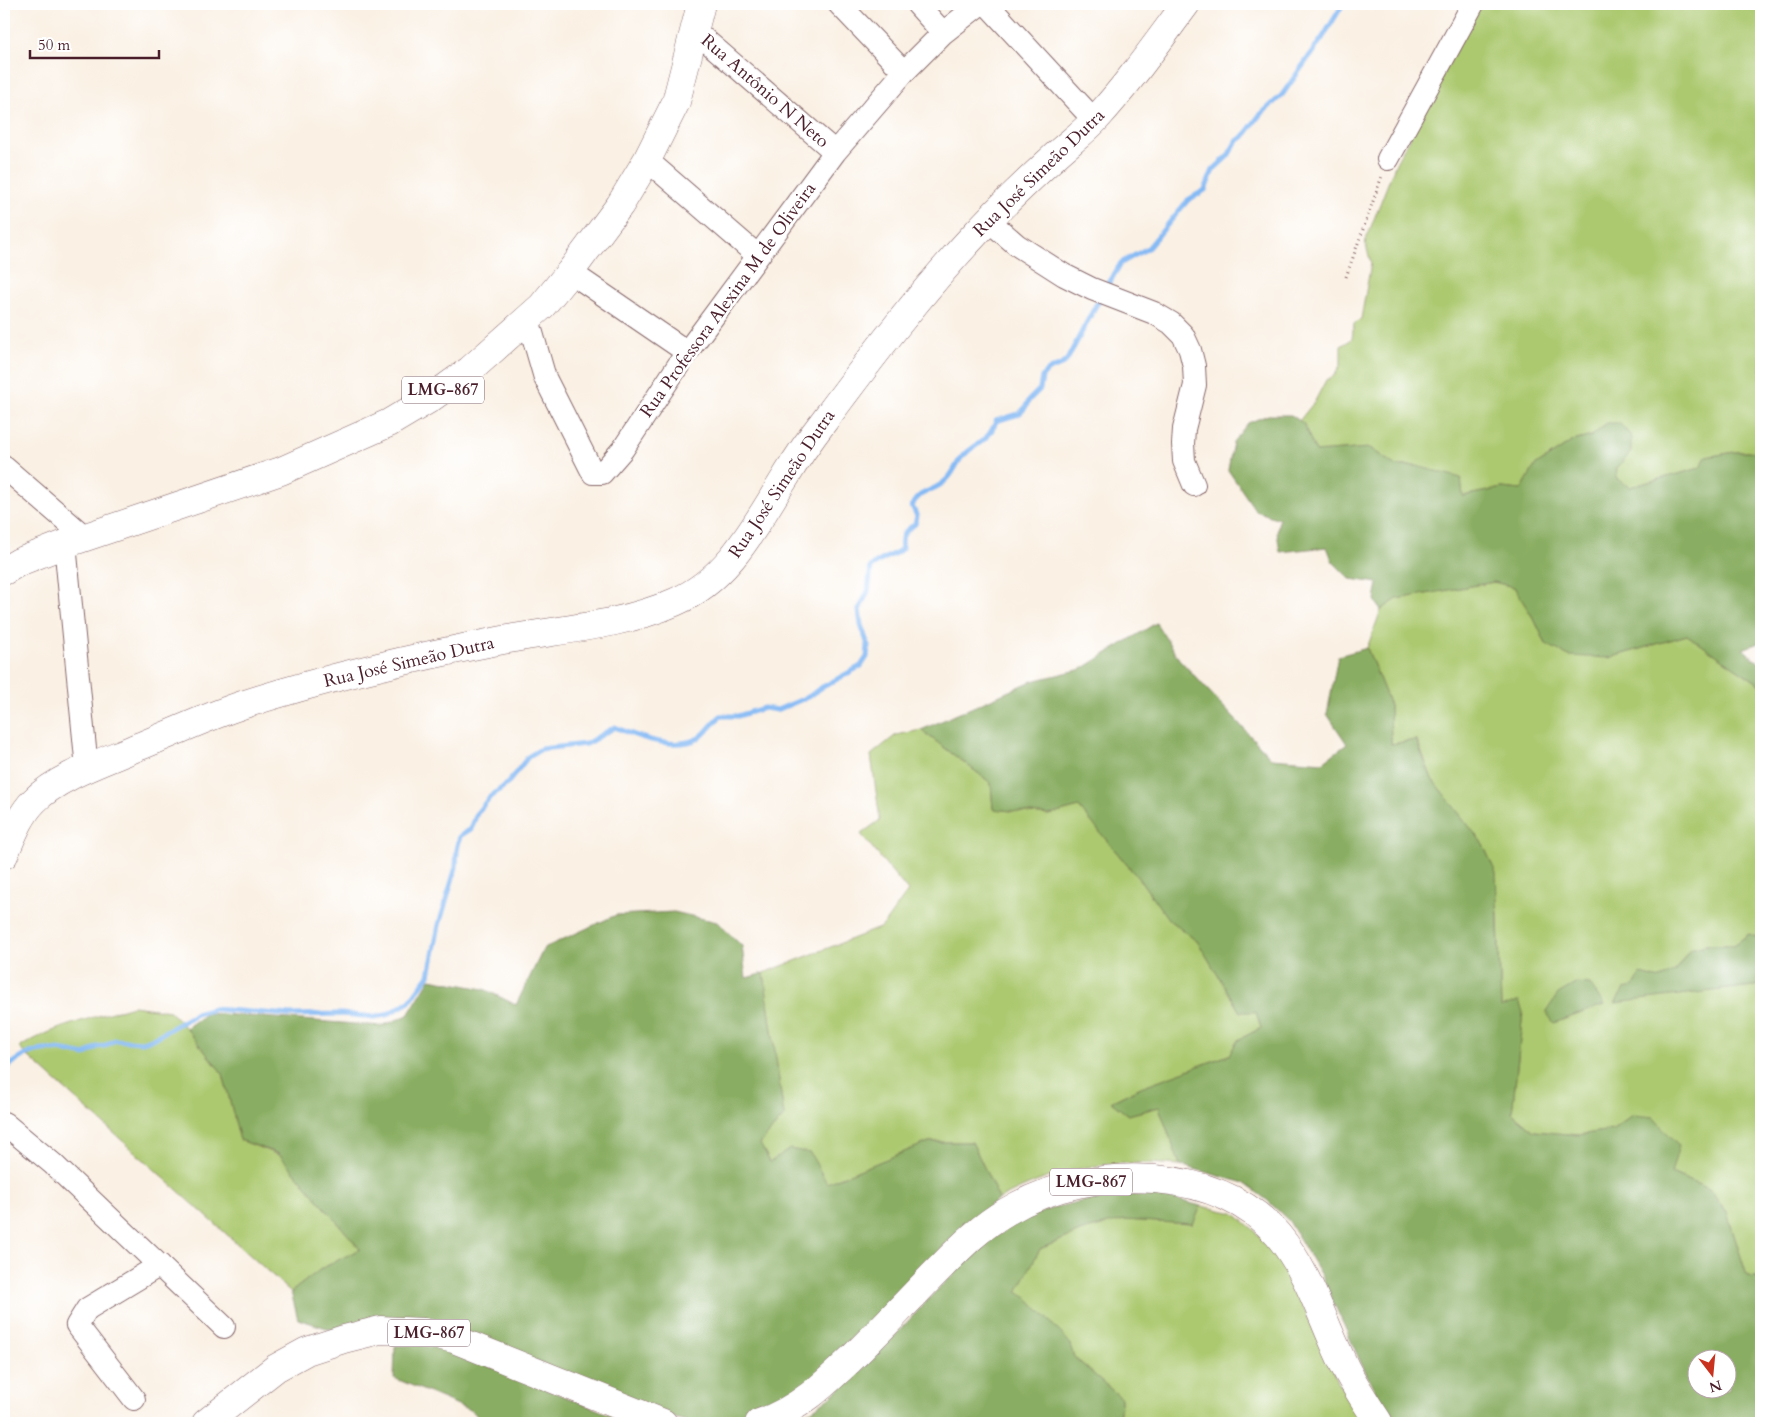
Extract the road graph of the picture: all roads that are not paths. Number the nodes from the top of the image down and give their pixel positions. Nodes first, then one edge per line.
1 (701, 4) edge
2 (839, 4) edge
3 (917, 4) edge
4 (980, 4) edge
5 (987, 4) edge
6 (1186, 4) edge
7 (1473, 4) edge
8 (695, 31) junction
9 (943, 33) junction
10 (904, 72) junction
11 (1094, 120) junction
12 (835, 152) junction
13 (1388, 159) road end
14 (646, 160) junction
15 (988, 220) junction
16 (758, 256) junction
17 (570, 272) junction
18 (528, 319) junction
19 (687, 352) junction
20 (4, 467) edge
21 (1194, 485) dead end
22 (75, 540) junction
23 (4, 571) edge
24 (87, 769) junction
25 (4, 855) edge
26 (4, 1123) edge
27 (160, 1266) junction
28 (224, 1327) dead end
29 (134, 1399) dead end
30 (206, 1423) edge
31 (663, 1423) edge
32 (759, 1423) edge
33 (1379, 1423) edge

1 - 8 main road, LMG-867
2 - 10 street
3 - 9 street
4 - 9 street, Rua Professora Alexina M de Oliveira
5 - 11 street
6 - 11 main road, Rua José Simeão Dutra
7 - 13 street
8 - 12 street, Rua Antônio N Neto
8 - 14 main road, LMG-867
9 - 10 street, Rua Professora Alexina M de Oliveira
10 - 12 street, Rua Professora Alexina M de Oliveira
11 - 15 main road, Rua José Simeão Dutra
12 - 16 street, Rua Professora Alexina M de Oliveira
14 - 16 street
14 - 17 main road, LMG-867
15 - 21 street
15 - 24 main road, Rua José Simeão Dutra
16 - 19 street, Rua Professora Alexina M de Oliveira
17 - 18 main road, LMG-867
17 - 19 street
18 - 19 street, Rua Professora Alexina M de Oliveira
18 - 22 main road, LMG-867
20 - 22 street
22 - 23 main road, LMG-867
22 - 24 street
24 - 25 main road, Rua José Simeão Dutra
26 - 27 street
27 - 28 street
27 - 29 street
30 - 31 main road, LMG-867
32 - 33 main road, LMG-867

